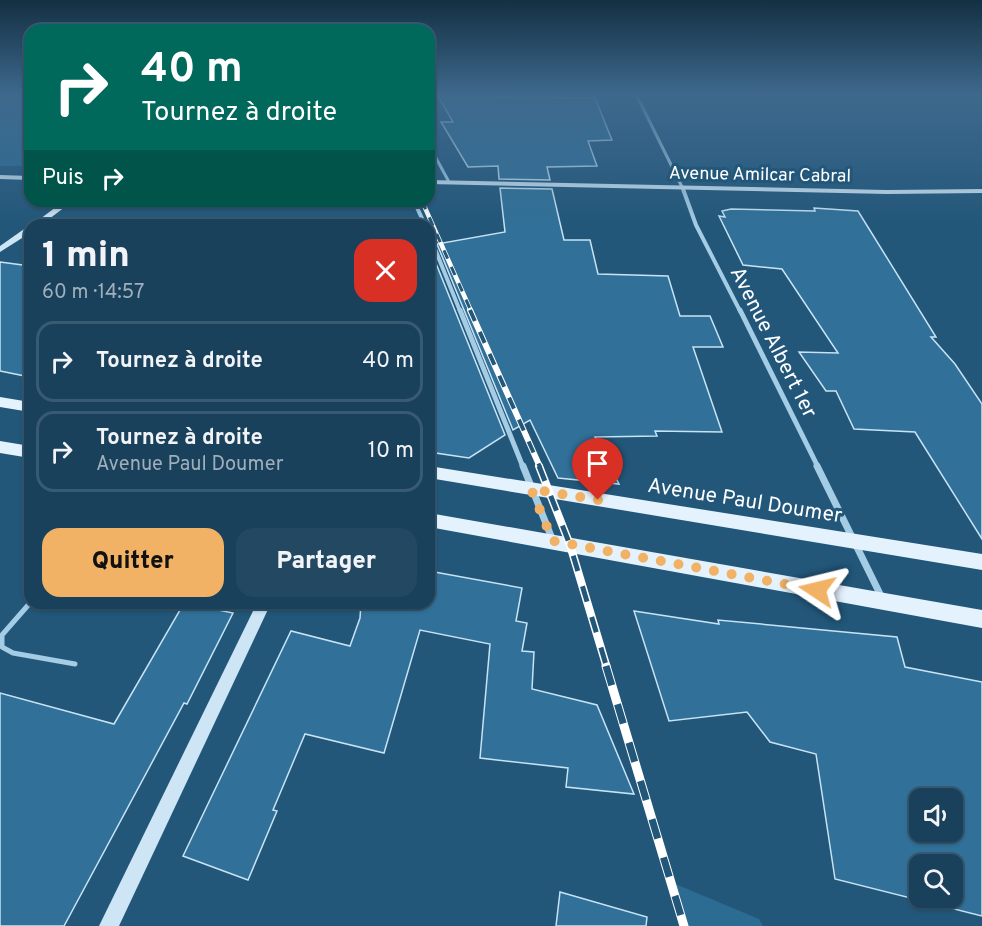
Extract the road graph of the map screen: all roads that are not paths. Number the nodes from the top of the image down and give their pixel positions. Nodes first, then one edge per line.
1 (659, 139) edge
2 (435, 156) edge
3 (0, 177) edge
4 (24, 178) edge
5 (435, 182) edge
6 (449, 182) junction
7 (683, 188) junction
8 (982, 191) edge
9 (61, 207) edge
10 (44, 219) edge
11 (24, 233) edge
12 (435, 249) edge
13 (0, 250) edge
14 (0, 402) edge
15 (24, 406) edge
16 (0, 447) edge
17 (24, 451) edge
18 (435, 473) edge
19 (531, 489) junction
20 (435, 521) edge
21 (553, 541) junction
22 (855, 541) junction
23 (982, 562) edge
24 (884, 602) junction
25 (25, 609) edge
26 (261, 609) edge
27 (982, 619) edge
28 (75, 664) dead end
29 (109, 926) edge

1 - 7 street, Avenue Albert 1er
2 - 6 street
3 - 4 main road
5 - 6 main road, Avenue Amilcar Cabral
6 - 7 main road, Avenue Amilcar Cabral
7 - 8 main road, Avenue Amilcar Cabral
7 - 22 street, Avenue Albert 1er
9 - 10 main road
11 - 13 main road
12 - 19 street
14 - 15 main road
16 - 17 main road
18 - 19 main road, Avenue Paul Doumer
19 - 21 street
19 - 22 main road, Avenue Paul Doumer
20 - 21 main road
21 - 24 main road
22 - 23 main road, Avenue Paul Doumer
22 - 24 street, Avenue Albert 1er
24 - 27 main road
25 - 28 lane
26 - 29 main road

